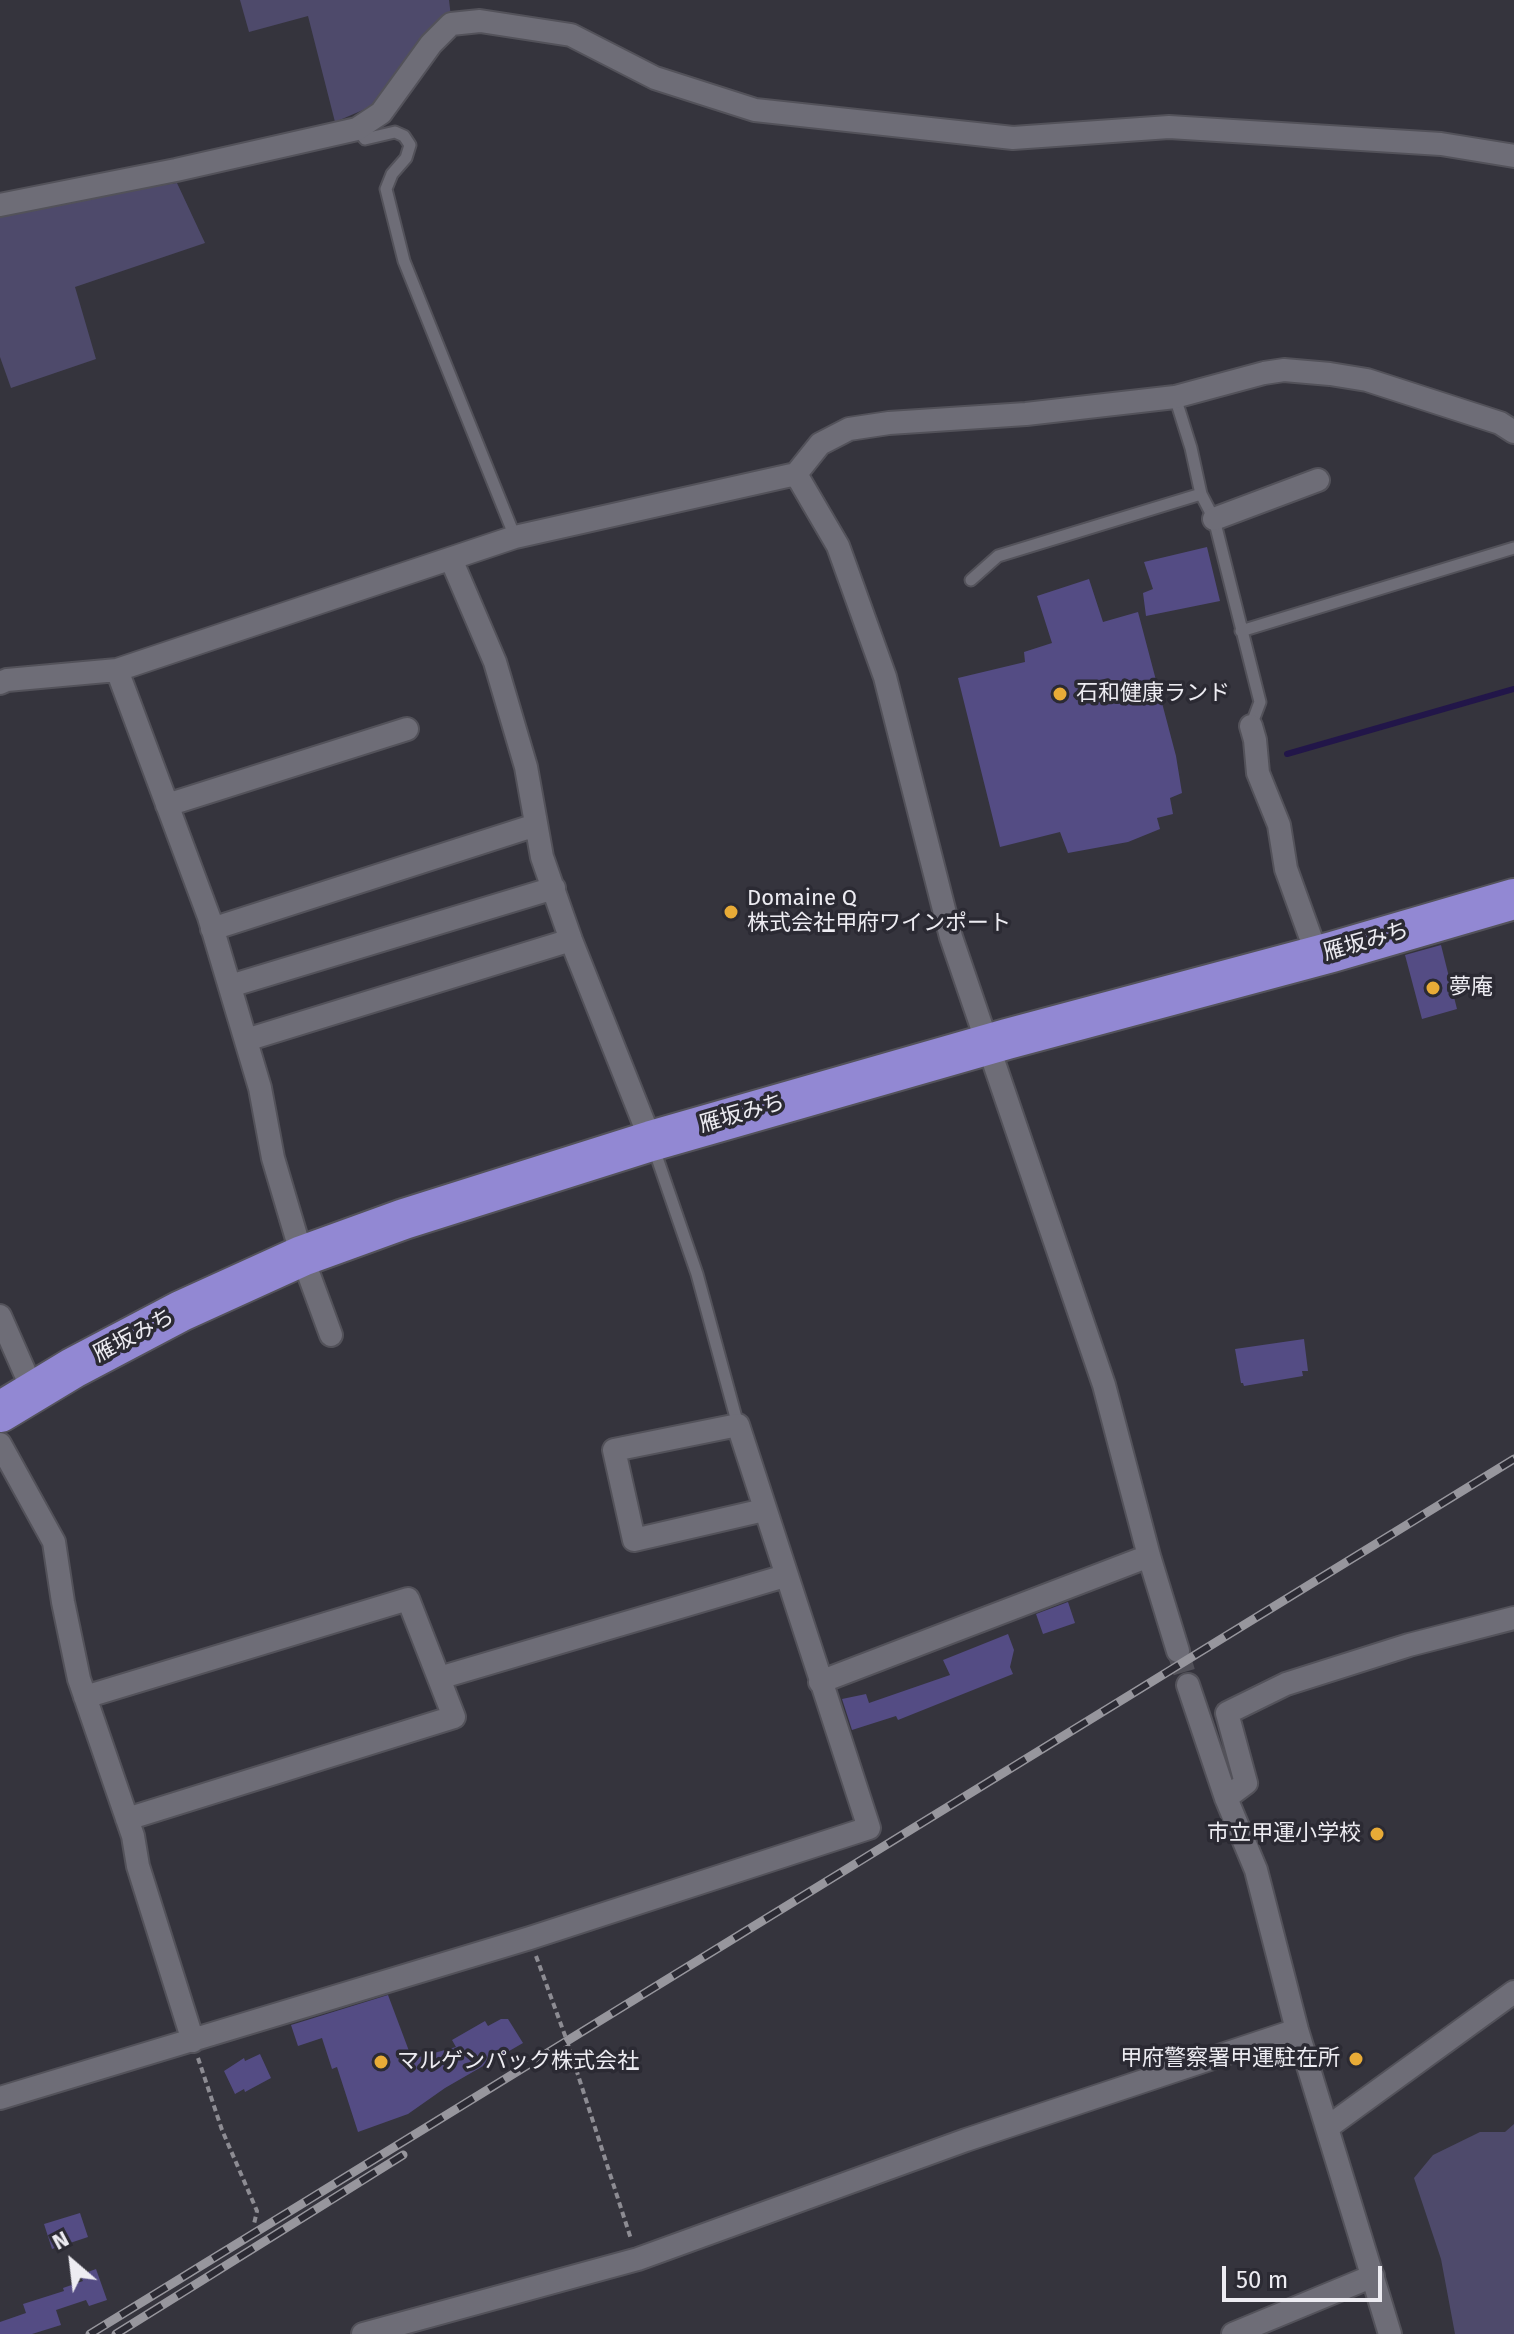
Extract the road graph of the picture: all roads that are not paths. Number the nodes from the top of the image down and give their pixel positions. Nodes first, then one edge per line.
1 (357, 129) junction
2 (1514, 156) edge
3 (0, 205) edge
4 (1175, 397) junction
5 (1514, 432) edge
6 (796, 474) junction
7 (1318, 480) dead end
8 (1201, 494) junction
9 (1214, 519) junction
10 (515, 537) junction
11 (1514, 548) edge
12 (451, 559) junction
13 (971, 580) dead end
14 (1241, 631) junction
15 (117, 670) junction
16 (0, 683) edge
17 (1251, 726) joint
18 (407, 729) dead end
19 (167, 805) junction
20 (536, 825) junction
21 (554, 888) junction
22 (1514, 899) edge
23 (212, 929) junction
24 (571, 940) junction
25 (1317, 955) junction
26 (230, 986) junction
27 (246, 1040) junction
28 (987, 1045) junction
29 (651, 1141) junction
30 (302, 1256) junction
31 (0, 1316) edge
32 (331, 1335) dead end
33 (33, 1391) junction
34 (0, 1412) edge
35 (738, 1425) junction
36 (0, 1444) edge
37 (764, 1510) junction
38 (1149, 1556) junction
39 (785, 1576) junction
40 (1514, 1618) edge
41 (1178, 1651) tunnel mouth
42 (439, 1678) junction
43 (820, 1682) junction
44 (1188, 1685) tunnel mouth
45 (85, 1697) junction
46 (1226, 1798) junction
47 (127, 1819) junction
48 (1514, 1992) edge
49 (1297, 2030) junction
50 (193, 2041) junction
51 (0, 2098) edge
52 (1328, 2127) junction
53 (1373, 2276) junction
54 (363, 2334) edge
55 (1233, 2334) edge
56 (1390, 2334) edge

1 - 2 street
1 - 3 street
1 - 10 lane
4 - 5 street
4 - 6 street
4 - 8 lane
6 - 10 street
6 - 28 street
7 - 9 street
8 - 9 lane
8 - 13 lane
9 - 14 lane
10 - 12 street
11 - 14 lane
12 - 15 street
12 - 20 street
14 - 17 lane
15 - 16 street
15 - 19 street
17 - 25 street
18 - 19 street
19 - 23 street
20 - 21 street
20 - 23 street
21 - 24 street
21 - 26 street
22 - 25 highway, 雁坂みち
23 - 26 street
24 - 27 street
24 - 29 street
25 - 28 highway, 雁坂みち
26 - 27 street
27 - 30 street
28 - 29 highway, 雁坂みち
28 - 38 street
29 - 30 highway, 雁坂みち
29 - 35 lane
30 - 32 street
30 - 33 highway, 雁坂みち
31 - 33 street
33 - 34 highway, 雁坂みち
35 - 37 street
35 - 37 street
36 - 45 street
37 - 39 street
38 - 41 street
38 - 43 street
39 - 42 street
39 - 43 street
40 - 46 street
42 - 45 street
42 - 47 street
43 - 50 street
44 - 46 street
45 - 47 street
46 - 49 street
47 - 50 street
48 - 52 street
49 - 52 street
49 - 54 street
50 - 51 street
52 - 53 street
53 - 55 street
53 - 56 street

